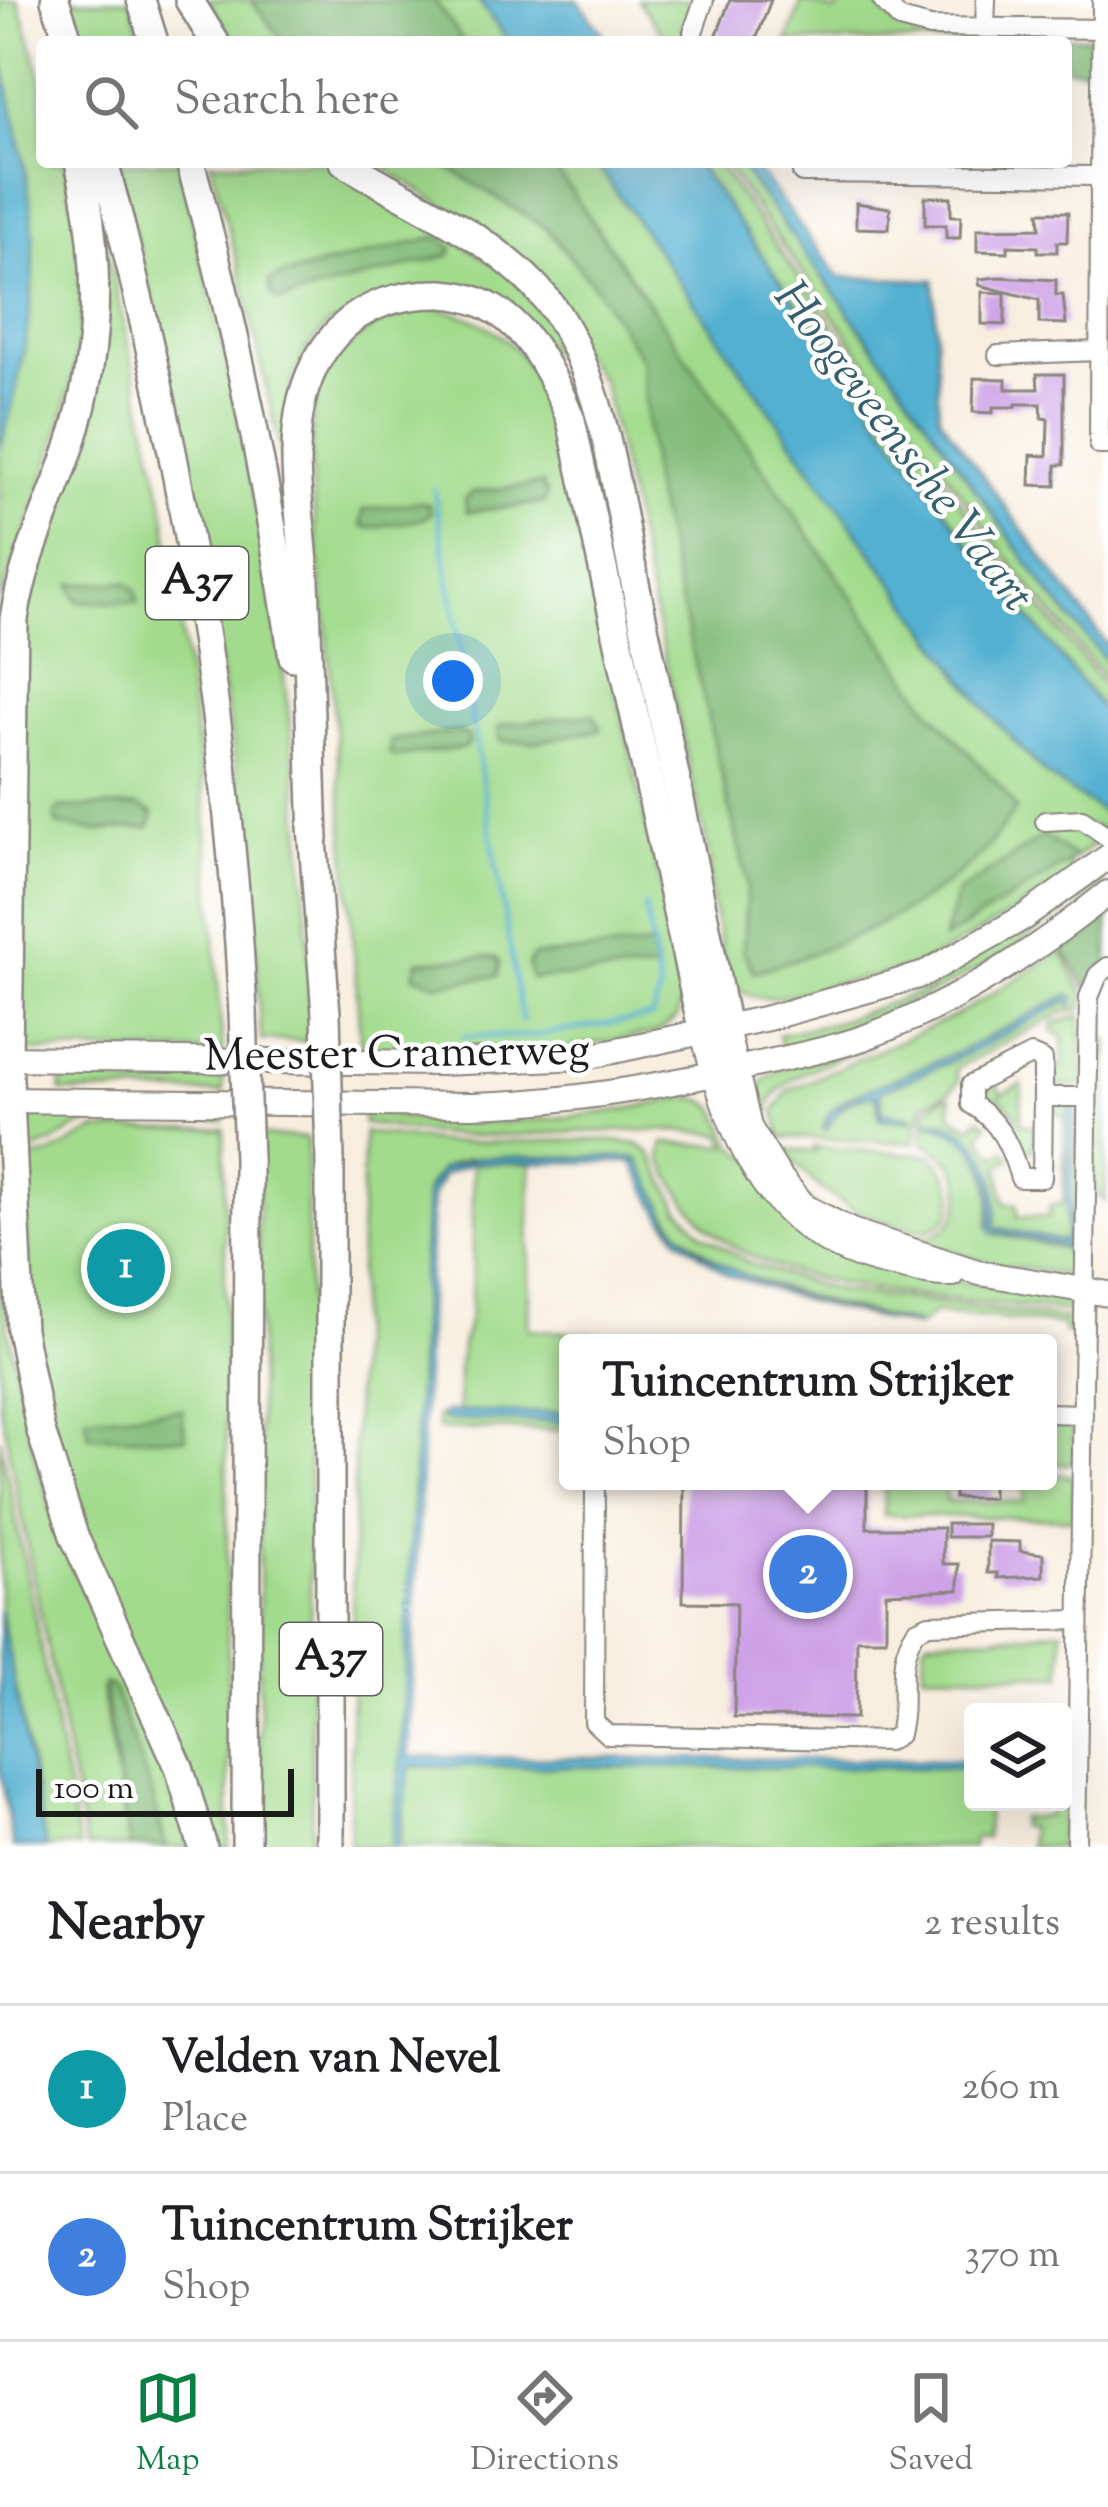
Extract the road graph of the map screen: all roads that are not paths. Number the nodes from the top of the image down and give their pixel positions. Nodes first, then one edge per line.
1 (40, 0) edge
2 (55, 0) edge
3 (141, 0) edge
4 (190, 0) edge
5 (704, 0) edge
6 (882, 0) edge
7 (986, 0) edge
8 (1102, 0) edge
9 (985, 27) junction
10 (1105, 29) edge
11 (693, 32) dead end
12 (49, 36) edge
13 (67, 36) edge
14 (152, 36) edge
15 (211, 36) edge
16 (80, 168) edge
17 (106, 168) edge
18 (191, 168) edge
19 (354, 168) edge
20 (802, 173) dead end
21 (1104, 176) edge
22 (1098, 351) junction
23 (998, 355) dead end
24 (1108, 445) edge
25 (1045, 821) dead end
26 (314, 839) junction
27 (1106, 852) edge
28 (1108, 892) edge
29 (1108, 967) edge
30 (714, 1031) junction
31 (4, 1058) edge
32 (724, 1072) junction
33 (1043, 1096) junction
34 (1087, 1097) junction
35 (5, 1100) edge
36 (1096, 1292) edge
37 (1057, 1413) edge
38 (1083, 1414) junction
39 (596, 1490) edge
40 (1079, 1620) junction
41 (203, 1847) edge
42 (246, 1847) edge
43 (331, 1847) edge
44 (1076, 1847) edge

1 - 12 highway
2 - 13 highway
3 - 14 highway
4 - 15 highway
5 - 11 street
6 - 9 street
7 - 9 street
8 - 10 street
9 - 10 street
10 - 21 street
16 - 31 highway
17 - 42 highway, A37, bridge
18 - 26 highway, A37
19 - 30 highway
20 - 21 street
21 - 22 street
22 - 23 street
22 - 24 street
25 - 27 street
26 - 30 highway, A37
26 - 43 highway, A37, bridge
27 - 30 main road, Meester Cramerweg
28 - 32 main road, Meester Cramerweg
29 - 34 street
30 - 31 main road, Meester Cramerweg
30 - 32 main road
31 - 35 highway
32 - 35 main road, Meester Cramerweg
32 - 36 main road
33 - 33 street
33 - 34 street
34 - 36 street
35 - 41 highway
36 - 38 street
37 - 38 street
38 - 40 street
39 - 40 street
40 - 44 street

